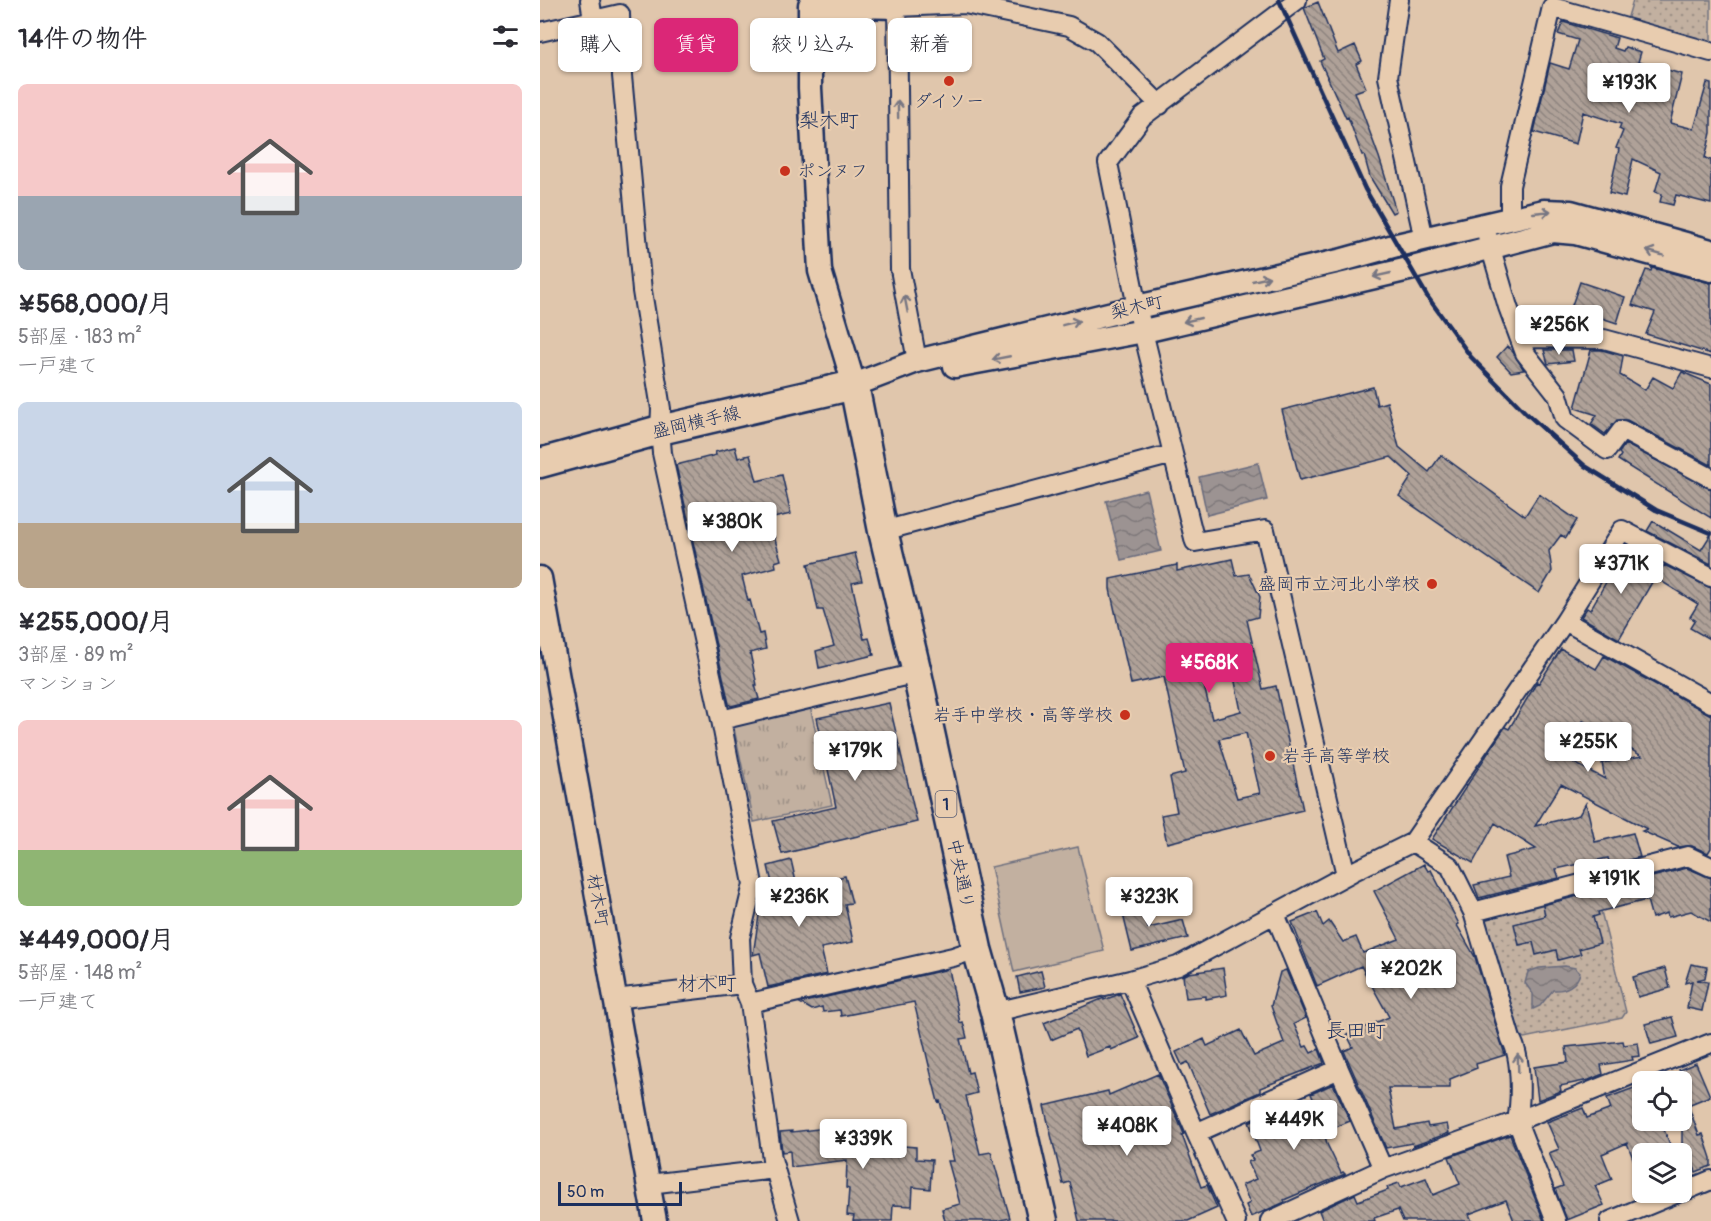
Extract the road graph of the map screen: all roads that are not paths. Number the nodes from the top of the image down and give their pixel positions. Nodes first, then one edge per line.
1 (590, 0) edge
2 (1297, 0) edge
3 (1397, 1) edge
4 (966, 2) edge
5 (809, 3) edge
6 (897, 4) edge
7 (593, 18) edge
8 (602, 18) edge
9 (620, 18) edge
10 (558, 28) edge
11 (540, 32) edge
12 (1711, 52) edge
13 (622, 72) edge
14 (1160, 105) junction
15 (1510, 218) junction
16 (1484, 225) junction
17 (1424, 239) junction
18 (1490, 247) junction
19 (1711, 251) edge
20 (1711, 270) edge
21 (1137, 306) junction
22 (1143, 331) junction
23 (1521, 338) junction
24 (917, 361) junction
25 (1711, 368) edge
26 (854, 385) junction
27 (660, 430) junction
28 (1173, 454) junction
29 (540, 463) edge
30 (1711, 478) edge
31 (883, 531) junction
32 (1711, 577) edge
33 (540, 578) edge
34 (1565, 621) junction
35 (917, 673) junction
36 (1710, 698) edge
37 (721, 720) junction
38 (1413, 842) junction
39 (1711, 867) edge
40 (1346, 875) junction
41 (1473, 912) junction
42 (1275, 914) junction
43 (977, 949) junction
44 (1130, 980) junction
45 (742, 984) junction
46 (615, 999) junction
47 (750, 1003) junction
48 (995, 1012) junction
49 (1711, 1043) edge
50 (1339, 1069) junction
51 (1517, 1121) junction
52 (1196, 1133) junction
53 (775, 1169) junction
54 (1383, 1170) junction
55 (1711, 1180) edge
56 (649, 1184) junction
57 (1692, 1188) edge
58 (1654, 1203) edge
59 (655, 1221) edge
60 (790, 1221) edge
61 (1043, 1221) edge
62 (1236, 1221) edge
63 (1270, 1221) edge
64 (1556, 1221) edge
65 (1610, 1221) edge

1 - 7 street
2 - 14 street
3 - 17 street
4 - 6 street
4 - 14 street
5 - 6 street
5 - 26 street
24 -> 6 street
8 - 9 street
10 - 11 street
12 - 15 street
13 - 27 street
14 - 21 street
15 - 16 street, 梨木町
15 -> 19 street, 梨木町
16 - 17 street, 梨木町
16 - 18 street
21 -> 17 street, 梨木町
20 -> 18 street
18 -> 22 street
18 - 23 street
21 - 22 street
24 -> 21 street, 梨木町
22 -> 26 street
22 - 28 street
23 - 25 street
23 - 30 street
24 - 26 street, 梨木町
26 - 27 main road, 盛岡横手線
26 - 31 main road, 中央通り / 1
27 - 29 main road, 盛岡横手線
27 - 37 street
28 - 31 street
28 - 40 street
31 - 35 main road, 中央通り / 1
32 - 34 street
33 - 46 street, 材木町
34 - 36 street
34 - 38 street
35 - 37 street
35 - 43 main road, 中央通り / 1
37 - 45 street
38 - 40 street
38 - 41 street
39 - 41 street
40 - 42 street
51 -> 41 street
42 - 44 street
42 - 50 street
43 - 47 street
43 - 48 main road, 中央通り / 1
44 - 48 street
44 - 52 street
45 - 46 street
45 - 47 street
46 - 56 street, 材木町
47 - 53 street
48 - 61 main road, 中央通り / 1
49 - 51 street
50 - 52 street
50 - 54 street
51 - 54 street
51 - 64 street
52 - 62 street
53 - 56 street
53 - 60 street
54 - 63 street
55 - 57 street
56 - 59 street, 材木町
58 - 65 street

